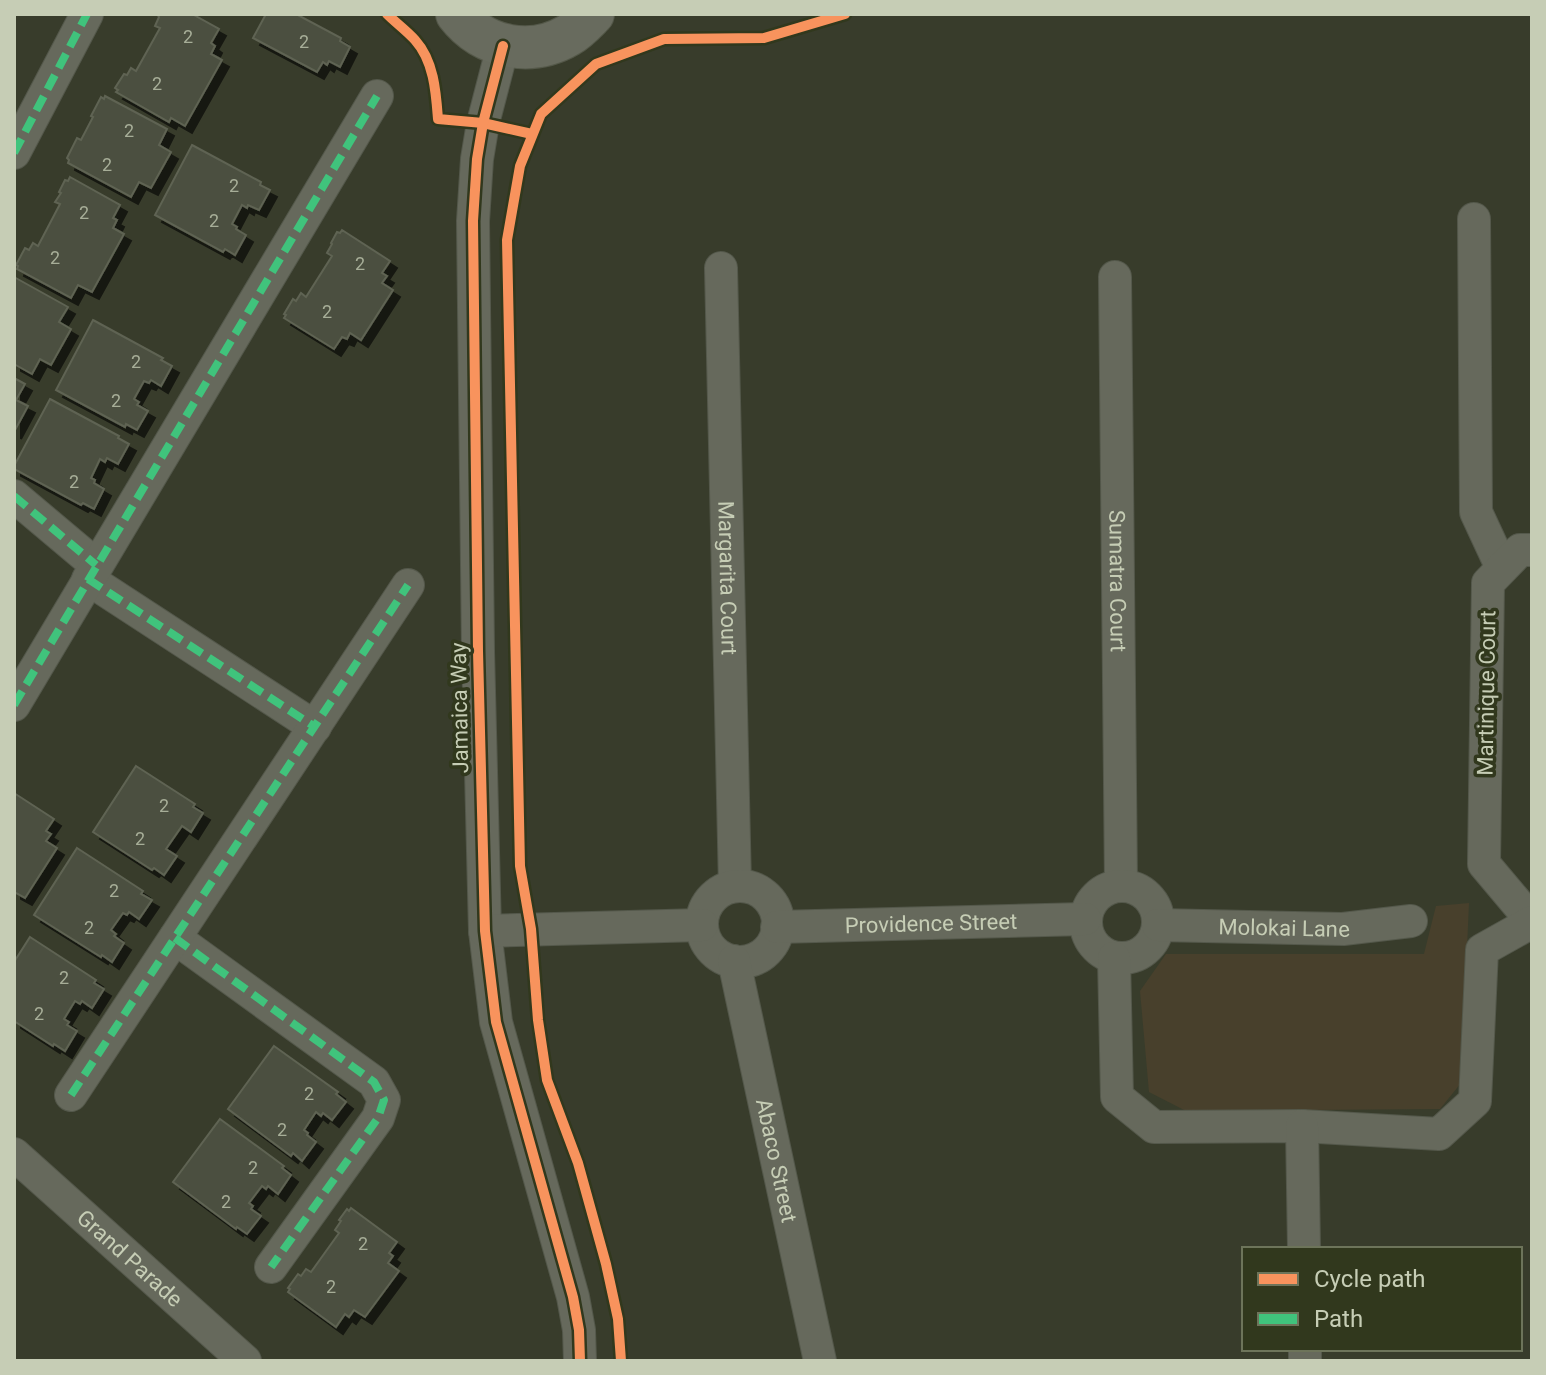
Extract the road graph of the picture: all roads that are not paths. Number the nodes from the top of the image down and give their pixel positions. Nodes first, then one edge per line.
1 (87, 14) edge
2 (593, 14) edge
3 (459, 17) edge
4 (503, 46) junction
5 (377, 96) dead end
6 (14, 153) edge
7 (1474, 219) dead end
8 (721, 268) dead end
9 (1115, 277) dead end
10 (14, 496) edge
11 (1532, 550) edge
12 (1502, 568) junction
13 (92, 572) junction
14 (408, 585) dead end
15 (14, 705) edge
16 (315, 727) junction
17 (1121, 885) junction
18 (735, 886) junction
19 (1085, 919) junction
20 (1411, 921) dead end
21 (1532, 921) edge
22 (702, 925) junction
23 (1158, 925) junction
24 (777, 927) junction
25 (485, 931) junction
26 (175, 938) junction
27 (1114, 958) junction
28 (734, 961) junction
29 (71, 1095) dead end
30 (1302, 1126) junction
31 (14, 1154) edge
32 (1304, 1247) edge
33 (271, 1267) dead end
34 (245, 1361) edge
35 (580, 1361) edge
36 (820, 1361) edge

1 - 6 street
2 - 4 main road
3 - 4 main road
4 - 25 street, Jamaica Way
5 - 13 street
7 - 12 street
8 - 18 street, Margarita Court
9 - 17 street, Sumatra Court
10 - 13 street
11 - 12 street
12 - 21 street, Martinique Court
13 - 15 street
13 - 16 street
14 - 16 street
16 - 26 street
17 - 19 street
17 - 23 street
18 - 22 street
18 - 24 street
19 - 24 street, Providence Street
19 - 27 street
20 - 23 street, Molokai Lane
21 - 30 street
22 - 25 street
22 - 28 street
23 - 27 street
24 - 28 street
25 - 35 street, Jamaica Way
26 - 29 street
26 - 33 street
27 - 30 street
28 - 36 street, Abaco Street
30 - 32 street
31 - 34 street, Grand Parade

